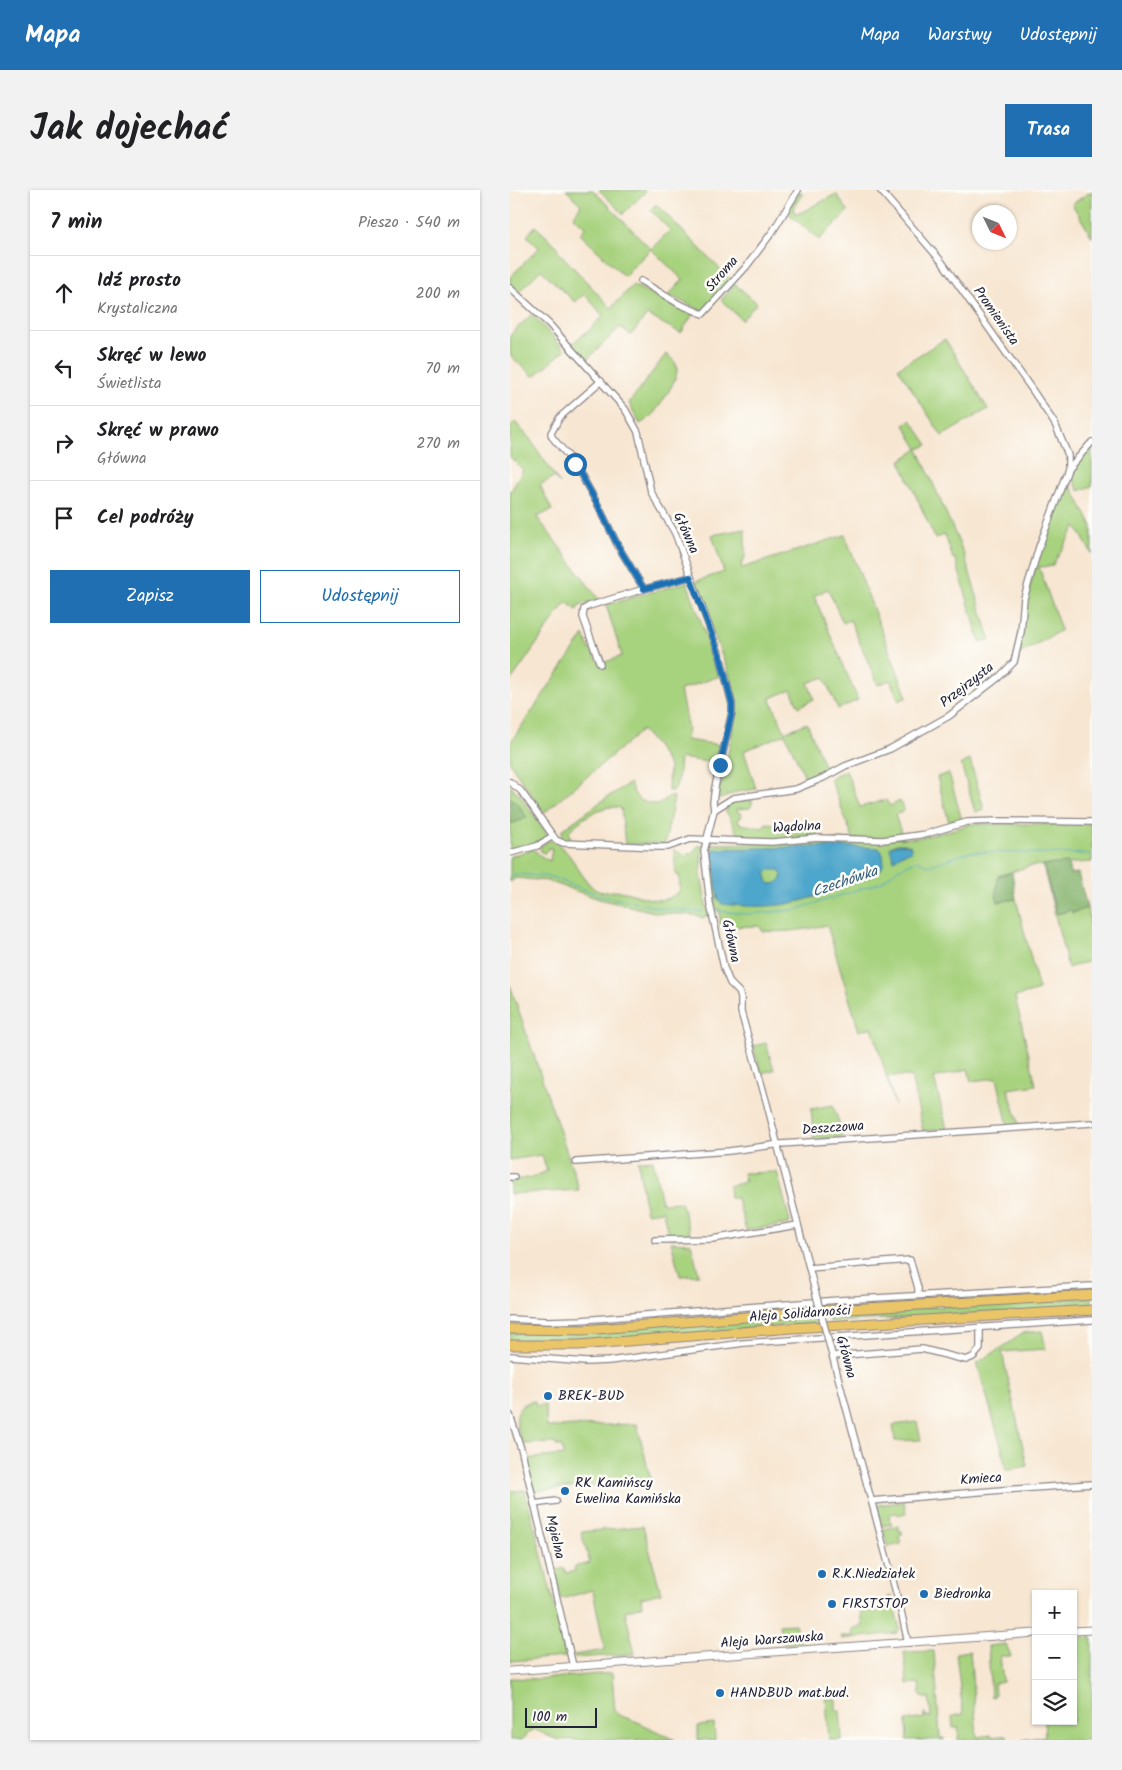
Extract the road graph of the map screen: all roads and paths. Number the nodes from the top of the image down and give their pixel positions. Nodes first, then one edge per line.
1 (798, 190) edge
2 (880, 190) edge
3 (641, 281) dead end
4 (510, 288) edge
5 (600, 382) junction
6 (1092, 442) edge
7 (1068, 469) junction
8 (690, 577) junction
9 (644, 589) junction
10 (600, 664) dead end
11 (510, 782) edge
12 (714, 810) junction
13 (1092, 822) edge
14 (553, 836) junction
15 (707, 840) junction
16 (510, 853) edge
17 (1092, 1123) edge
18 (777, 1145) junction
19 (576, 1162) dead end
20 (798, 1225) junction
21 (655, 1240) dead end
22 (809, 1268) junction
23 (1092, 1286) edge
24 (918, 1295) junction
25 (1092, 1295) edge
26 (1092, 1310) edge
27 (510, 1319) edge
28 (1092, 1320) edge
29 (980, 1327) junction
30 (510, 1330) edge
31 (510, 1345) edge
32 (832, 1354) junction
33 (510, 1356) edge
34 (510, 1415) edge
35 (1092, 1484) edge
36 (556, 1501) dead end
37 (872, 1501) junction
38 (534, 1504) junction
39 (1092, 1630) edge
40 (1077, 1631) edge
41 (1032, 1634) edge
42 (908, 1643) junction
43 (573, 1666) junction
44 (510, 1671) edge

1 - 3 street, Stroma
2 - 7 street, Promienista
4 - 5 street, Główna
5 - 8 street, Główna
5 - 9 street
6 - 7 street, Przejrzysta
7 - 12 street, Przejrzysta
8 - 9 street
8 - 12 street, Główna
9 - 10 street
11 - 14 street
12 - 15 street, Główna
13 - 15 street, Wądolna
14 - 15 street, Wądolna
14 - 16 street
15 - 18 street, Główna
17 - 18 street, Deszczowa
18 - 19 street, Deszczowa
18 - 20 street, Główna
20 - 21 street
20 - 22 street, Główna
22 - 24 street
22 - 32 street, Główna, bridge
23 - 24 street
24 - 27 street
25 - 30 main road, Aleja Solidarności
26 - 31 main road, Aleja Solidarności
28 - 29 street
29 - 32 street
29 - 33 street
32 - 37 street, Główna
34 - 38 street, Mgielna
35 - 37 street, Kmieca
36 - 38 street
37 - 42 street, Główna
38 - 43 street, Mgielna
39 - 40 street
41 - 42 street, Aleja Warszawska
42 - 43 street, Aleja Warszawska
43 - 44 street, Aleja Warszawska

